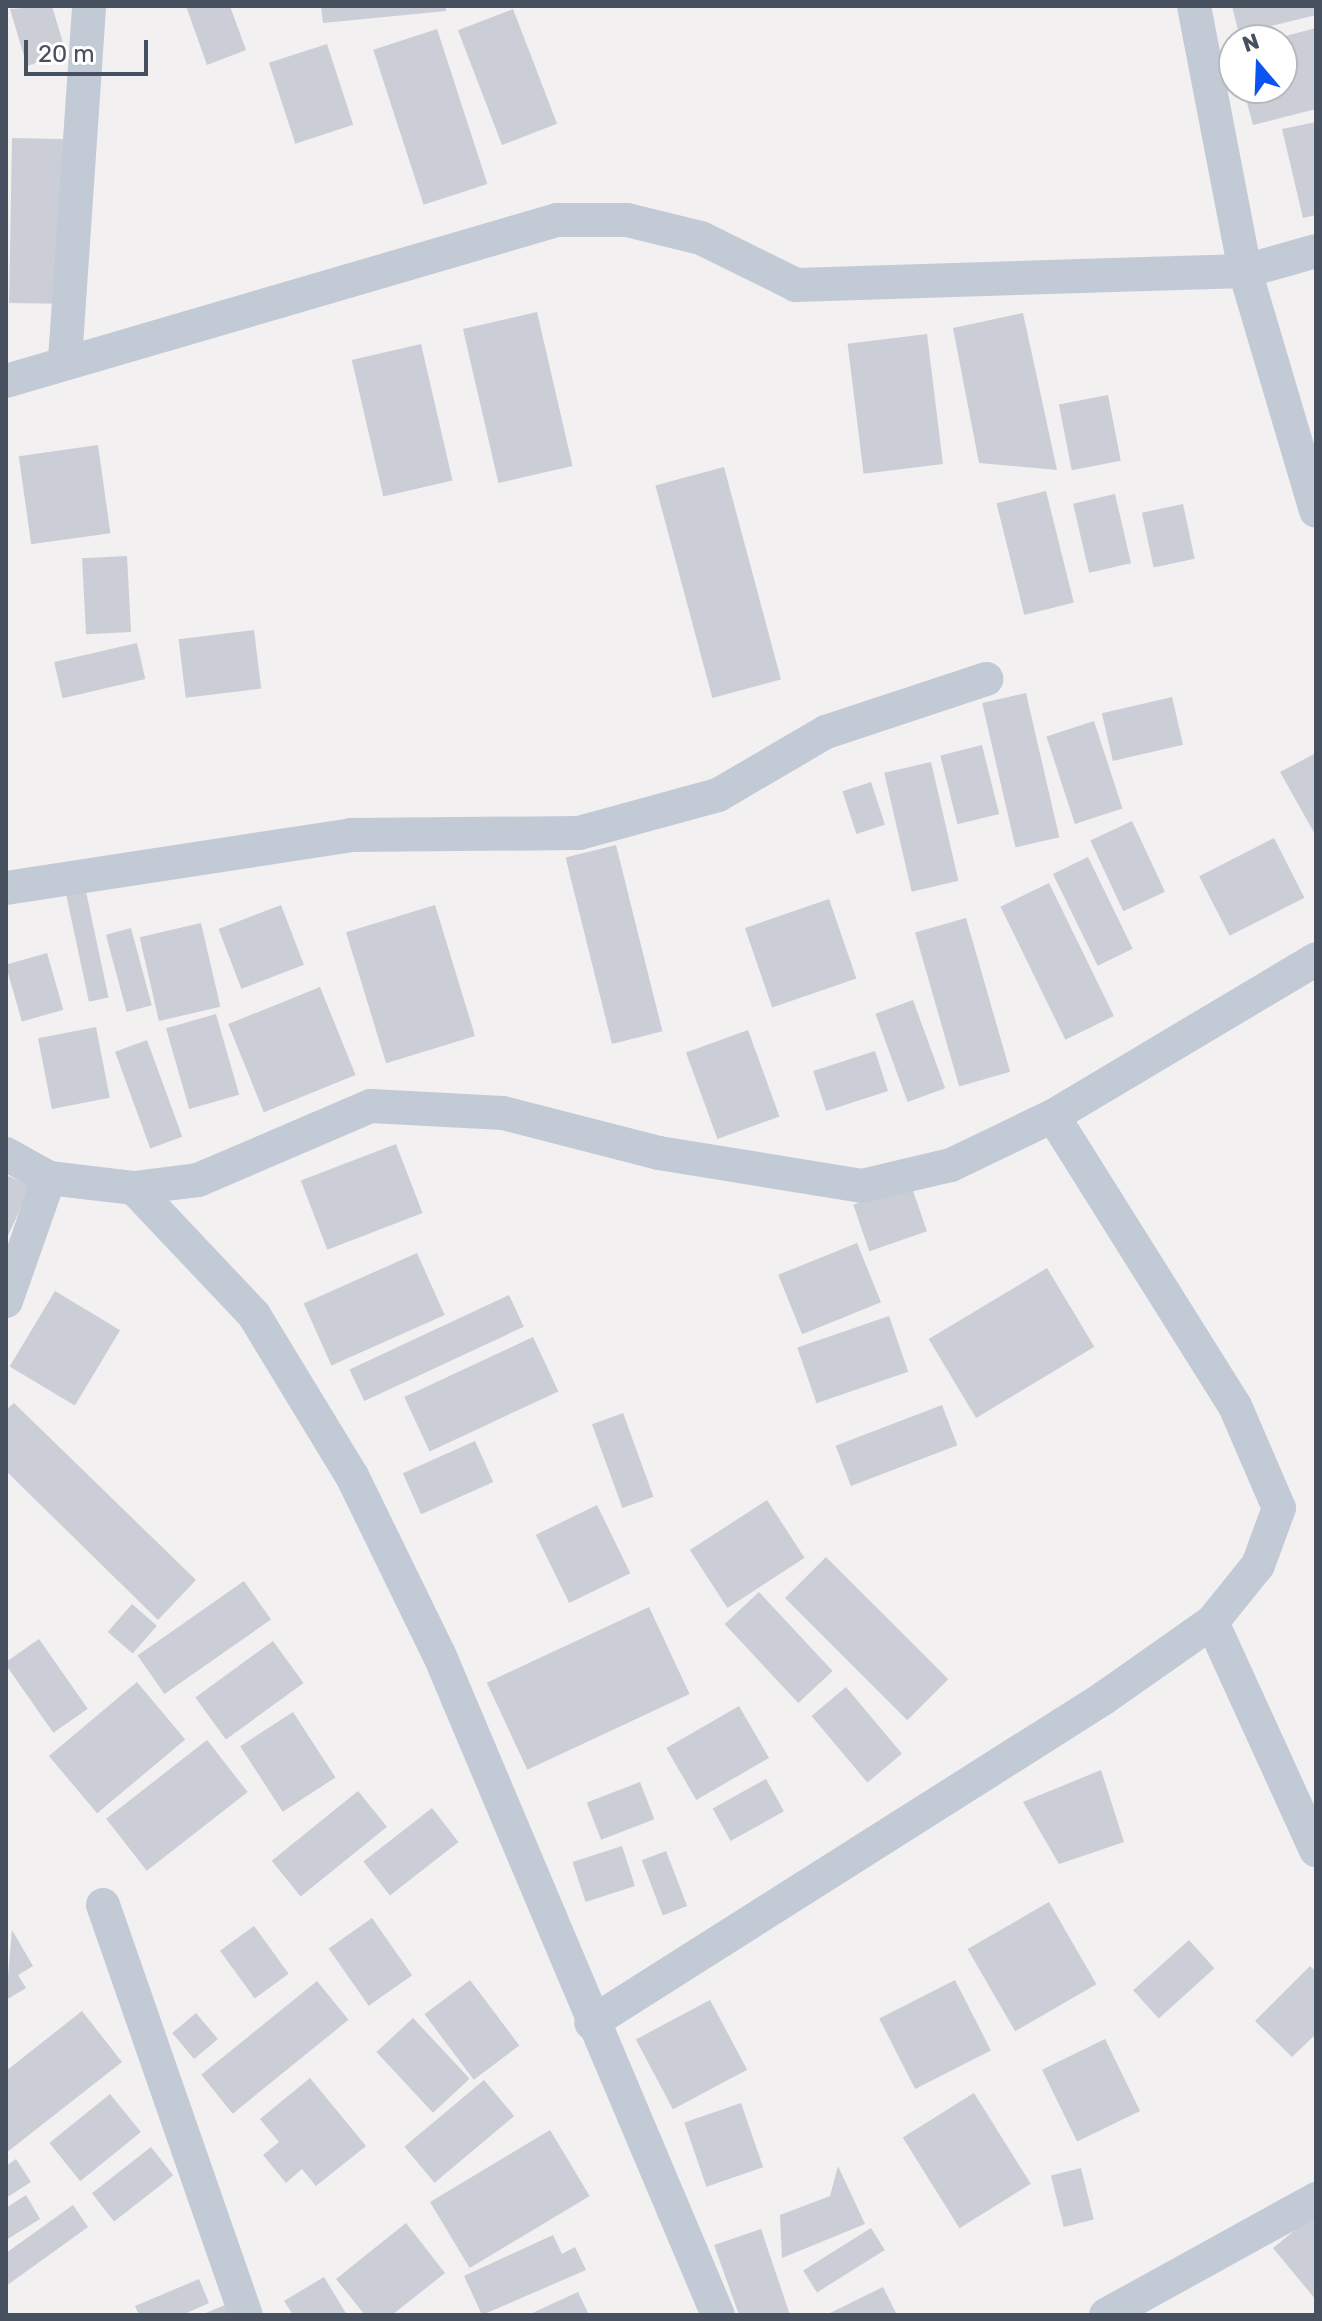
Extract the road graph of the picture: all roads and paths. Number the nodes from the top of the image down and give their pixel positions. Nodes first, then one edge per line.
1 (89, 6) edge
2 (1194, 6) edge
3 (1316, 251) edge
4 (1245, 271) junction
5 (65, 360) junction
6 (6, 381) edge
7 (1316, 511) edge
8 (986, 679) dead end
9 (6, 888) edge
10 (1316, 959) edge
11 (1053, 1116) junction
12 (6, 1154) edge
13 (49, 1178) junction
14 (134, 1188) junction
15 (6, 1301) edge
16 (1212, 1622) junction
17 (1316, 1850) edge
18 (103, 1905) dead end
19 (591, 2023) junction
20 (1316, 2199) edge
21 (246, 2315) edge
22 (718, 2315) edge
23 (1106, 2315) edge

1 - 5 street
2 - 4 street
3 - 4 street
4 - 5 street
4 - 7 street
5 - 6 street
8 - 9 street
10 - 11 street
11 - 14 street
11 - 16 street
12 - 13 street
13 - 14 street
13 - 15 street
14 - 19 street
16 - 17 street
16 - 19 street
18 - 21 street
19 - 22 street
20 - 23 street

